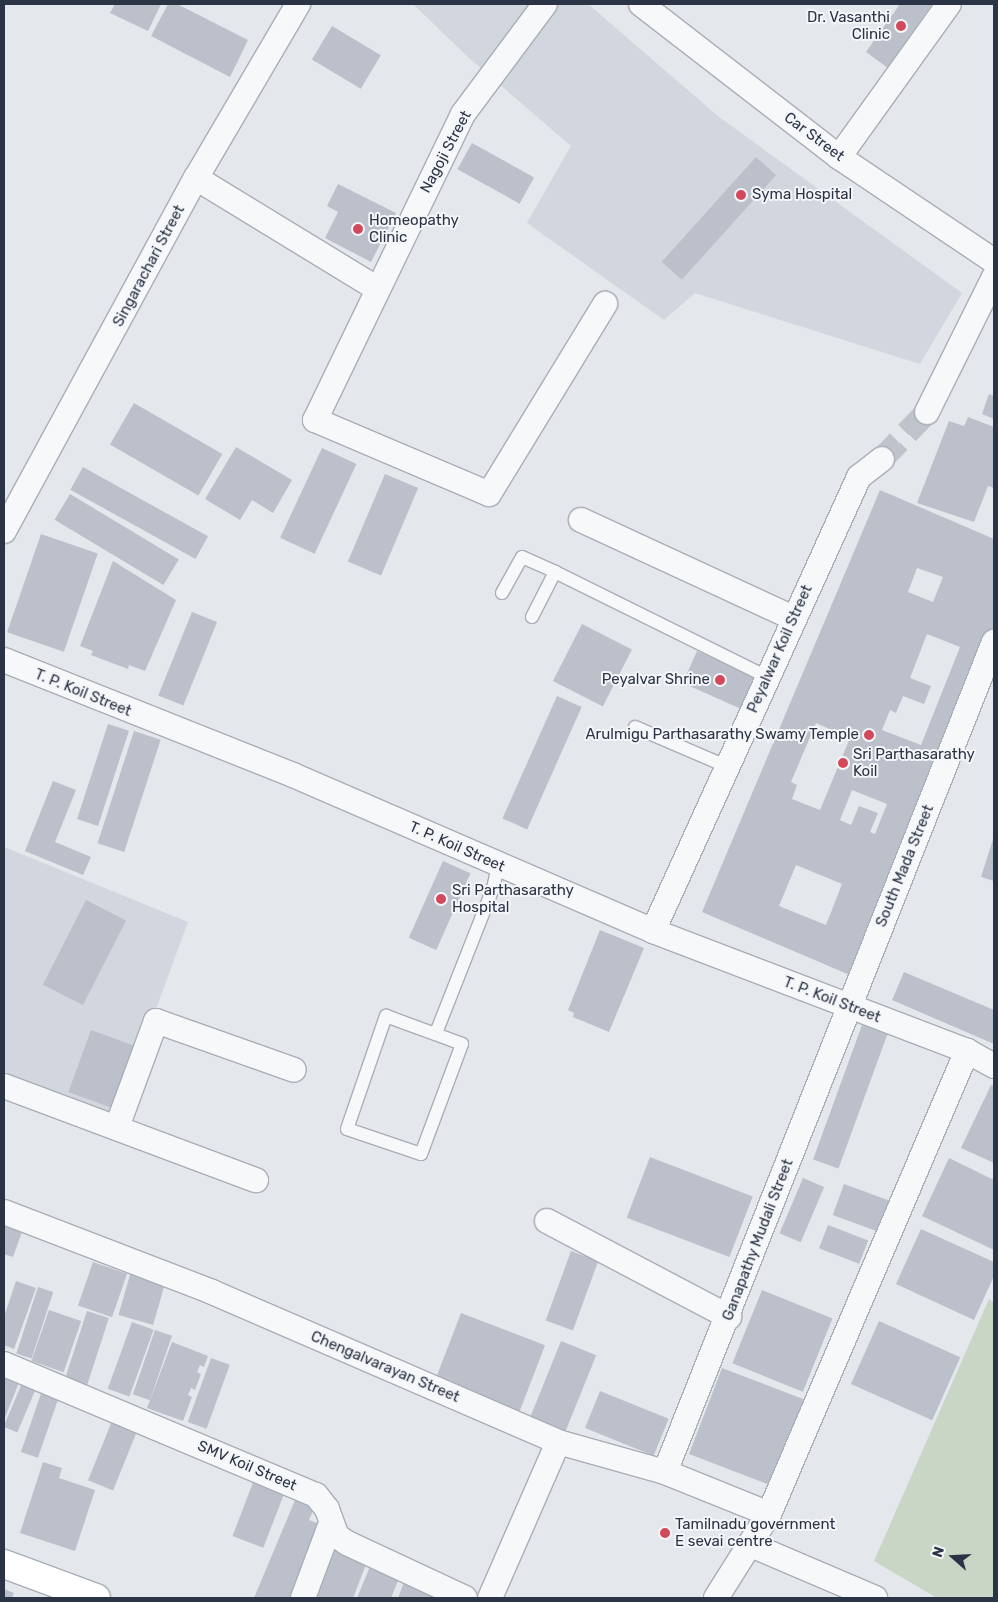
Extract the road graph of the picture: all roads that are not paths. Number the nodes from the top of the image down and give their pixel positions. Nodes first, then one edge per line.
1 (298, 4) edge
2 (544, 4) edge
3 (641, 4) edge
4 (949, 4) edge
5 (839, 158) junction
6 (196, 178) junction
7 (994, 260) edge
8 (994, 277) edge
9 (376, 288) junction
10 (605, 304) dead end
11 (927, 412) tunnel mouth
12 (882, 459) tunnel mouth
13 (12, 499) edge
14 (582, 520) dead end
15 (4, 531) edge
16 (555, 572) junction
17 (502, 593) dead end
18 (532, 617) dead end
19 (793, 618) junction
20 (994, 642) edge
21 (4, 660) edge
22 (767, 677) junction
23 (635, 728) dead end
24 (728, 767) junction
25 (498, 866) junction
26 (653, 931) junction
27 (848, 1006) junction
28 (436, 1033) junction
29 (967, 1051) junction
30 (994, 1066) edge
31 (294, 1070) dead end
32 (4, 1086) edge
33 (117, 1127) junction
34 (256, 1180) dead end
35 (4, 1212) edge
36 (547, 1222) dead end
37 (729, 1317) junction
38 (4, 1364) edge
39 (558, 1442) junction
40 (665, 1472) junction
41 (769, 1514) junction
42 (330, 1524) junction
43 (751, 1545) junction
44 (4, 1564) edge
45 (96, 1598) edge
46 (303, 1598) edge
47 (465, 1598) edge
48 (490, 1598) edge
49 (716, 1598) edge
50 (875, 1598) edge

1 - 6 street, Singarachari Street
2 - 9 street, Nagoji Street
3 - 5 street, Car Street
4 - 5 street
5 - 7 street, Car Street
6 - 9 street
6 - 13 street, Singarachari Street
8 - 11 street
9 - 10 street, Nagoji Street
12 - 19 street, Peyalwar Koil Street
13 - 15 street, Singarachari Street
14 - 19 street
16 - 17 lane
16 - 18 lane
16 - 22 lane
19 - 22 street, Peyalwar Koil Street
20 - 27 street, South Mada Street
21 - 25 street, T. P. Koil Street
22 - 24 street, Peyalwar Koil Street
23 - 24 lane
24 - 26 street, Peyalwar Koil Street
25 - 26 street, T. P. Koil Street
25 - 28 lane
26 - 27 street, T. P. Koil Street
27 - 29 street, T. P. Koil Street
27 - 37 street, Ganapathy Mudali Street
28 - 28 lane
29 - 30 street, T. P. Koil Street
29 - 41 street
31 - 33 street
32 - 33 street
33 - 34 street
35 - 39 street, Chengalvarayan Street
36 - 37 street
37 - 40 street, Ganapathy Mudali Street
38 - 42 street, SMV Koil Street
39 - 40 street, Chengalvarayan Street
39 - 48 street
40 - 41 street, Chengalvarayan Street
41 - 43 street
42 - 46 street
42 - 47 street, SMV Koil Street
43 - 49 street
43 - 50 street
44 - 45 main road

